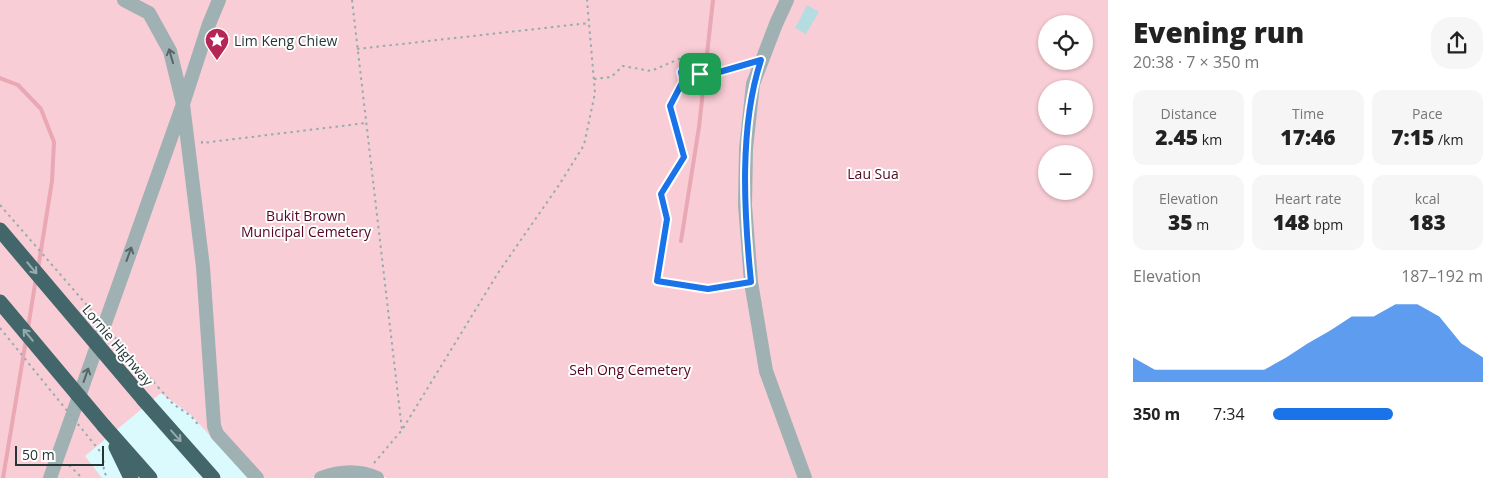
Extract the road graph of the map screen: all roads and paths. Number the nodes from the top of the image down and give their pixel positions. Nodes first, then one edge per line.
1 (124, 0) edge
2 (219, 0) edge
3 (352, 0) edge
4 (587, 0) edge
5 (787, 0) edge
6 (589, 23) junction
7 (358, 49) junction
8 (761, 60) junction
9 (681, 72) junction
10 (593, 79) junction
11 (183, 104) junction
12 (366, 123) junction
13 (198, 135) dead end
14 (0, 205) edge
15 (0, 230) edge
16 (751, 282) junction
17 (0, 302) edge
18 (0, 328) edge
19 (158, 387) dead end
20 (107, 429) junction
21 (402, 430) junction
22 (58, 454) junction
23 (371, 476) edge
24 (50, 478) edge
25 (82, 478) edge
26 (108, 478) edge
27 (131, 478) edge
28 (150, 478) edge
29 (214, 478) edge
30 (256, 478) edge
31 (321, 478) edge
32 (805, 478) edge

11 -> 1 lane
2 - 11 lane
3 - 7 path
4 - 6 path
5 - 8 lane
6 - 7 path
6 - 10 path
7 - 12 path
8 - 9 path
8 - 16 lane
9 - 10 path
9 - 16 path
10 - 21 path
22 -> 11 lane
11 - 30 lane
12 - 13 path
12 - 21 path
14 - 19 path, bridge
15 -> 29 highway, Lornie Highway, bridge
16 - 32 lane
20 -> 17 highway, bridge
18 - 26 path, bridge
20 - 27 highway
20 - 28 highway
21 - 23 path
22 - 24 lane
22 - 25 path
23 - 31 lane

